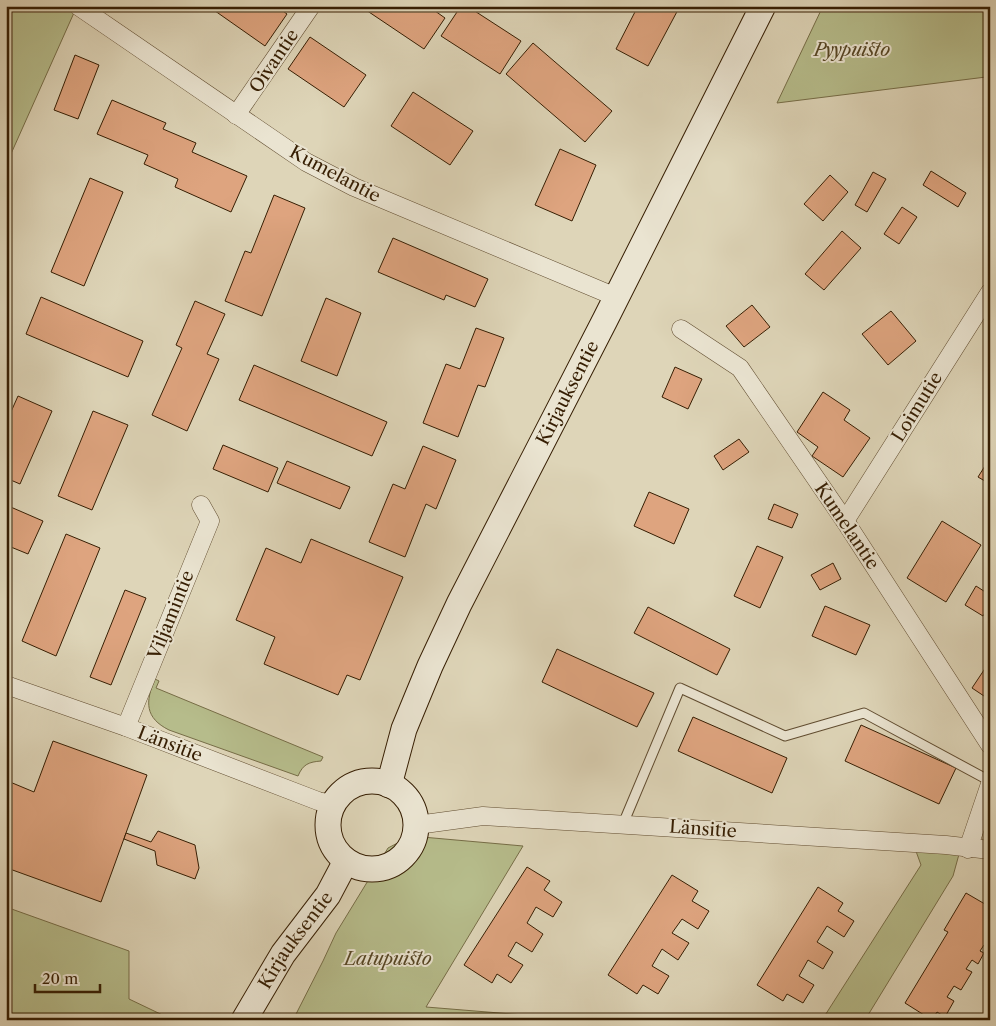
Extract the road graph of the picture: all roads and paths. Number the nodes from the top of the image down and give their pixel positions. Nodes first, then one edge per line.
1 (78, 6) edge
2 (311, 6) edge
3 (763, 6) edge
4 (236, 115) junction
5 (990, 292) edge
6 (616, 297) junction
7 (682, 329) dead end
8 (201, 505) dead end
9 (845, 521) junction
10 (6, 684) edge
11 (126, 727) junction
12 (990, 745) edge
13 (990, 782) edge
14 (389, 785) junction
15 (334, 805) junction
16 (417, 824) junction
17 (623, 824) junction
18 (968, 849) junction
19 (990, 850) edge
20 (346, 860) junction
21 (244, 1020) edge

1 - 4 street, Kumelantie
2 - 4 street, Oivantie
3 - 6 street, Kirjauksentie
4 - 6 street, Kumelantie
5 - 9 street, Loimutie
6 - 14 street, Kirjauksentie
7 - 9 street, Kumelantie
8 - 11 street, Viljamintie
9 - 12 street, Kumelantie
10 - 11 street, Länsitie
11 - 15 street, Länsitie
13 - 17 lane
13 - 18 street
14 - 15 street
14 - 16 street
15 - 20 street
16 - 17 street, Länsitie
16 - 20 street
17 - 18 street, Länsitie
18 - 19 street, Länsitie
20 - 21 street, Kirjauksentie

